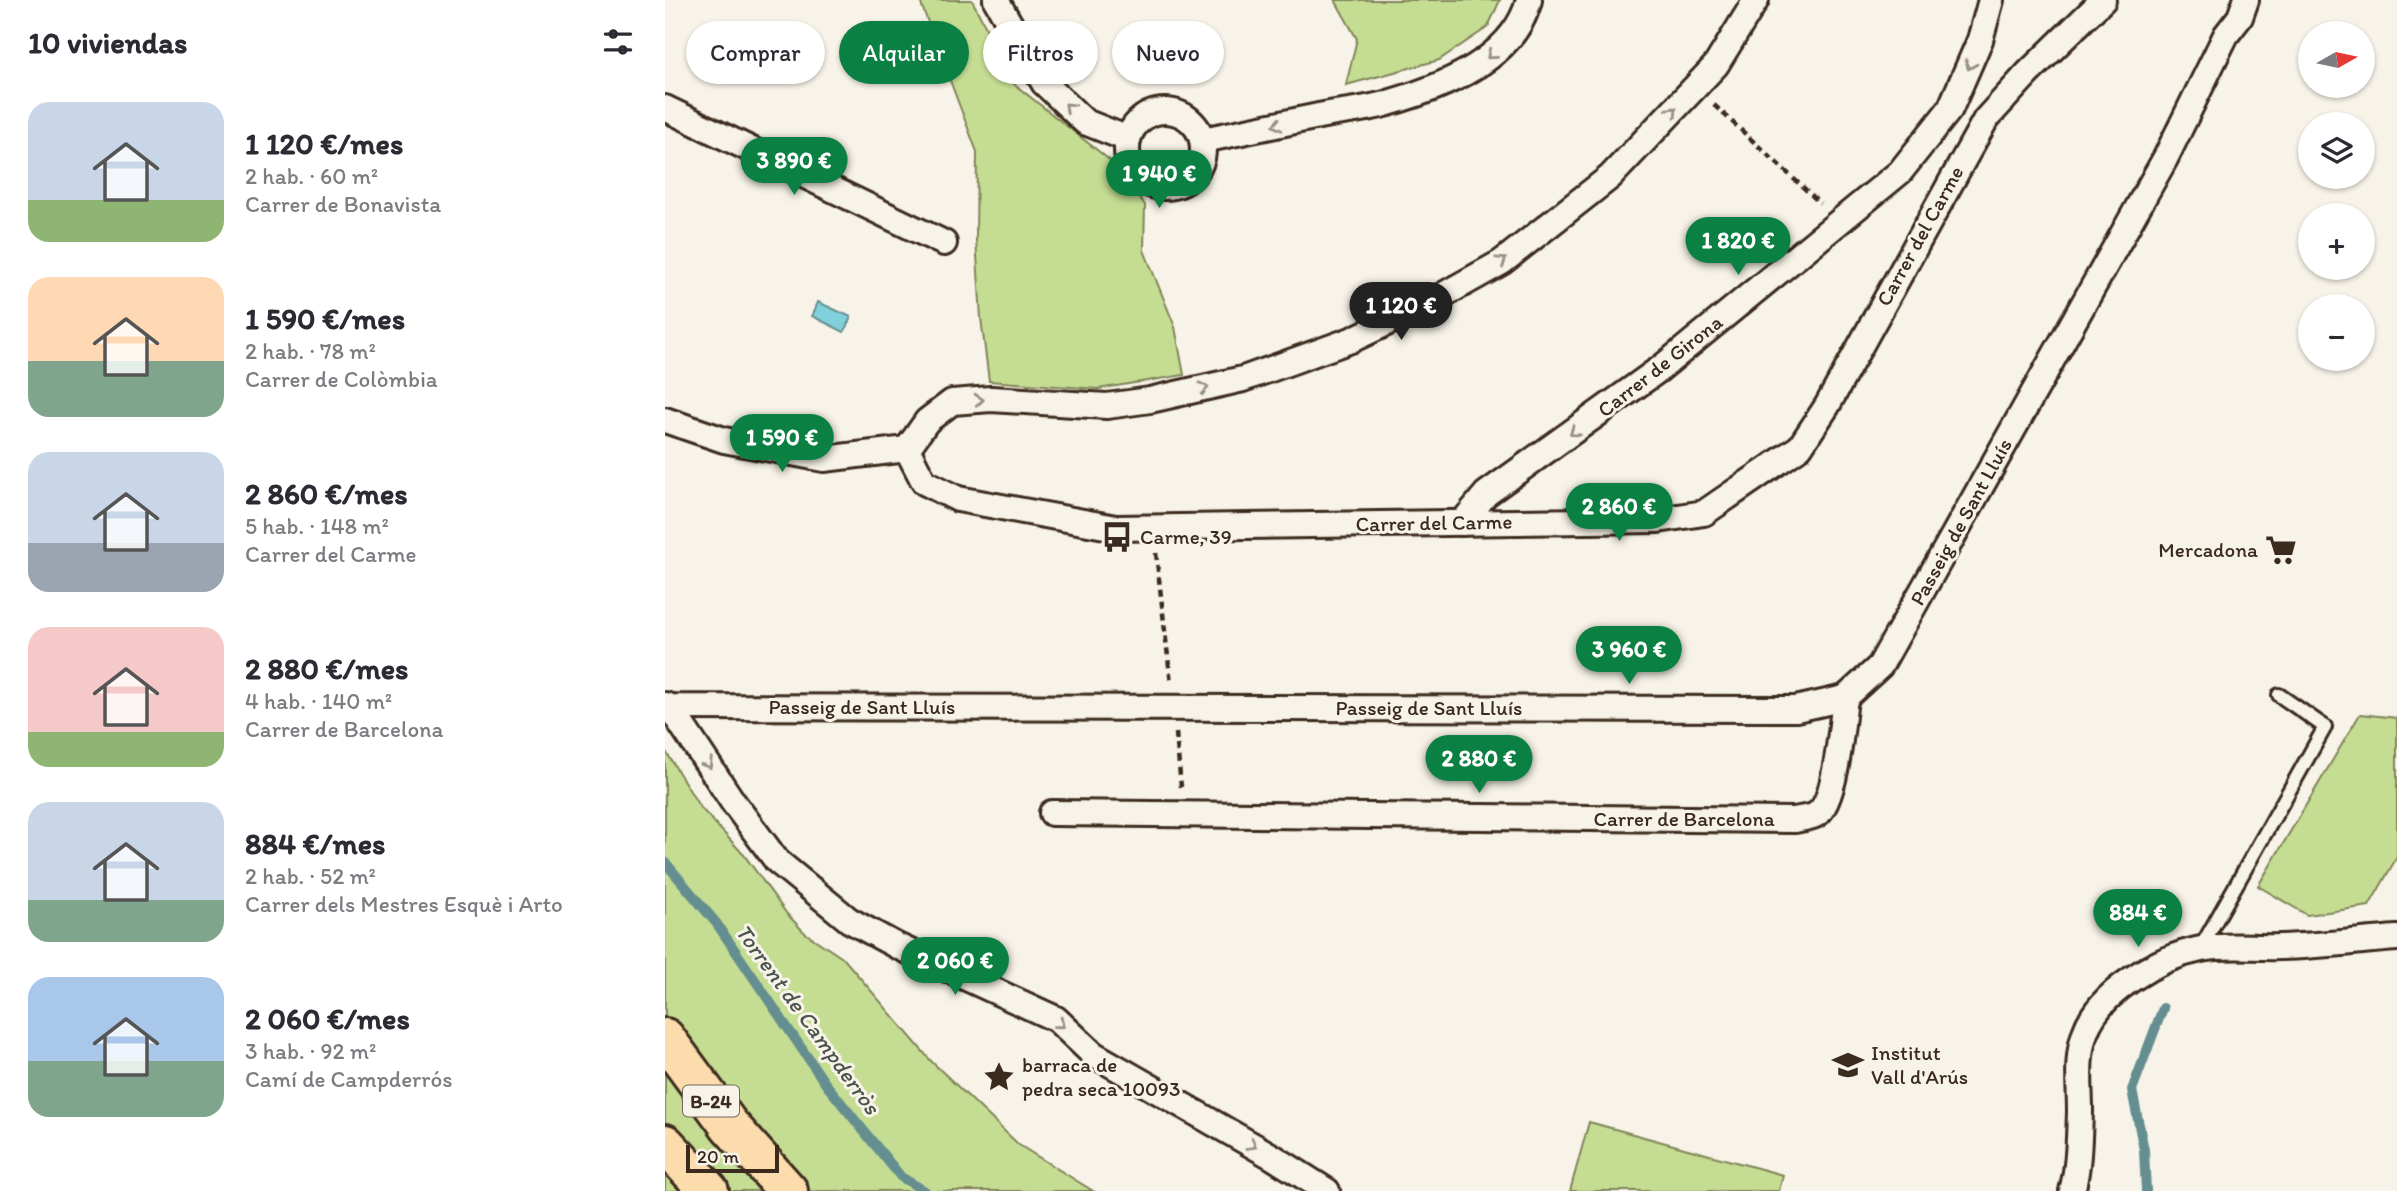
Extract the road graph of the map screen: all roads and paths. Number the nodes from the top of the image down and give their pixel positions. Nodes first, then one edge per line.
1 (996, 0) edge
2 (1529, 0) edge
3 (1756, 0) edge
4 (1991, 0) edge
5 (2103, 0) edge
6 (2229, 0) edge
7 (2246, 0) edge
8 (2226, 35) junction
9 (1695, 88) junction
10 (665, 108) edge
11 (1128, 139) junction
12 (1203, 140) junction
13 (1841, 222) junction
14 (944, 243) dead end
15 (665, 420) edge
16 (907, 449) junction
17 (1462, 523) junction
18 (1153, 527) junction
19 (2279, 695) dead end
20 (1845, 698) junction
21 (668, 706) edge
22 (1174, 708) junction
23 (1052, 813) dead end
24 (1183, 815) junction
25 (2397, 938) edge
26 (2199, 949) junction
27 (665, 1038) edge
28 (665, 1144) edge
29 (709, 1191) edge
30 (788, 1191) edge
31 (1327, 1191) edge
32 (2072, 1191) edge

11 -> 1 street
2 -> 12 street
3 - 9 street
4 -> 13 street, Carrer de Girona
5 - 17 street, Carrer del Carme
6 - 8 street, Passeig de Sant Lluís
7 - 8 street, Passeig de Sant Lluís
8 - 20 street, Passeig de Sant Lluís
9 - 13 path
16 -> 9 street
10 - 14 street
11 - 12 street
11 - 12 street
13 -> 17 street, Carrer de Girona
15 - 16 street
16 - 18 street, Carrer del Carme
17 - 18 street, Carrer del Carme
18 - 22 path
19 - 26 lane
20 - 22 street, Passeig de Sant Lluís
20 - 24 street, Carrer de Barcelona
21 - 22 street, Passeig de Sant Lluís
21 -> 31 street
22 - 24 path
23 - 24 street, Carrer de Barcelona
25 - 26 street
26 - 32 street
27 - 30 highway, B-24
28 - 29 highway

